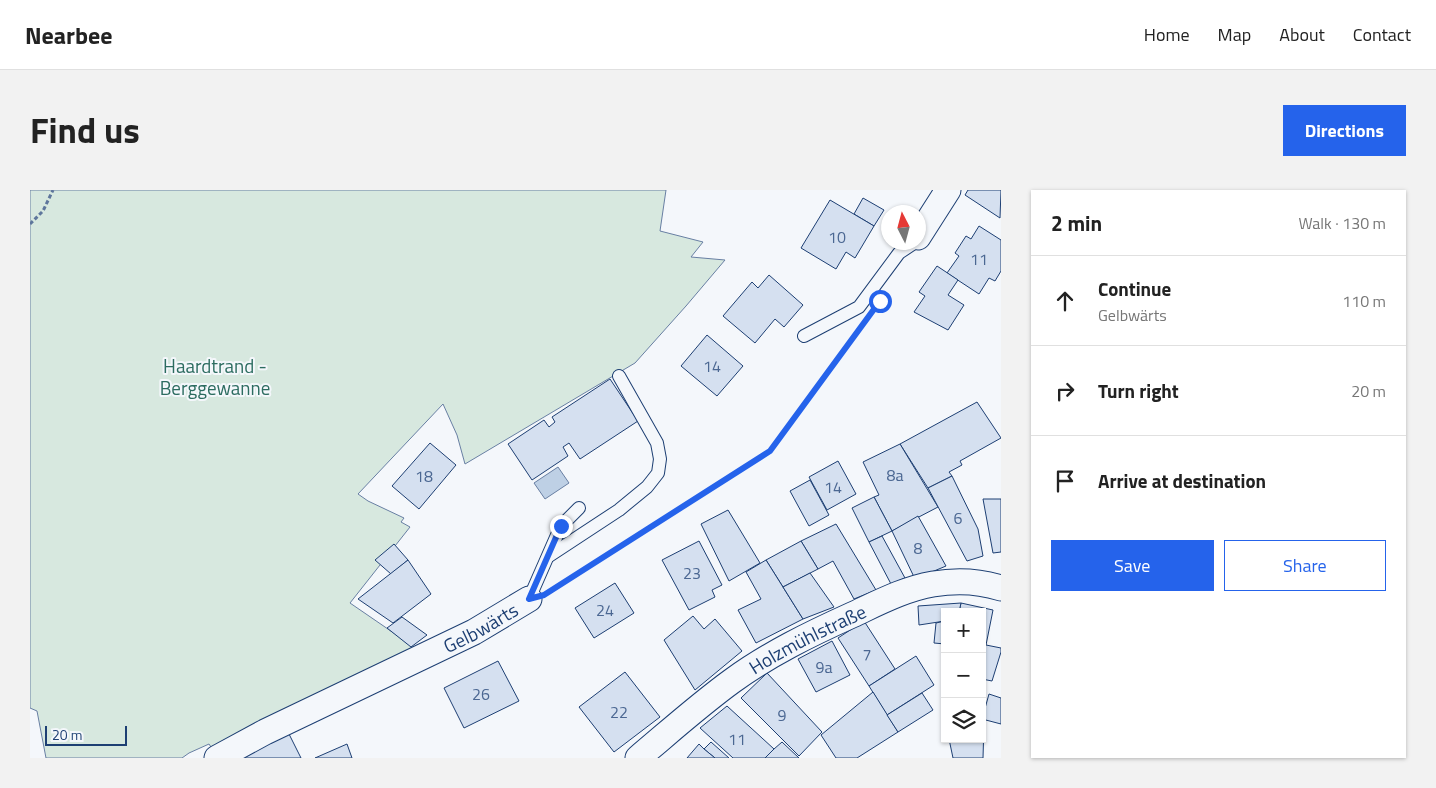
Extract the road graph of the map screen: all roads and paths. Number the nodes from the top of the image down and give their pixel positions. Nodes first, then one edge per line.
1 (53, 190) edge
2 (948, 190) edge
3 (30, 224) edge
4 (926, 225) edge
5 (903, 250) edge
6 (856, 332) dead end
7 (804, 336) dead end
8 (618, 376) dead end
9 (578, 508) dead end
10 (549, 556) junction
11 (1001, 588) edge
12 (529, 599) junction
13 (217, 758) edge
14 (638, 758) edge

1 - 3 path
2 - 4 street
5 - 7 lane
6 - 12 path, Gelbwärts
8 - 10 lane
9 - 10 lane
10 - 12 lane
11 - 14 street, Holzmühlstraße
12 - 13 street, Gelbwärts

